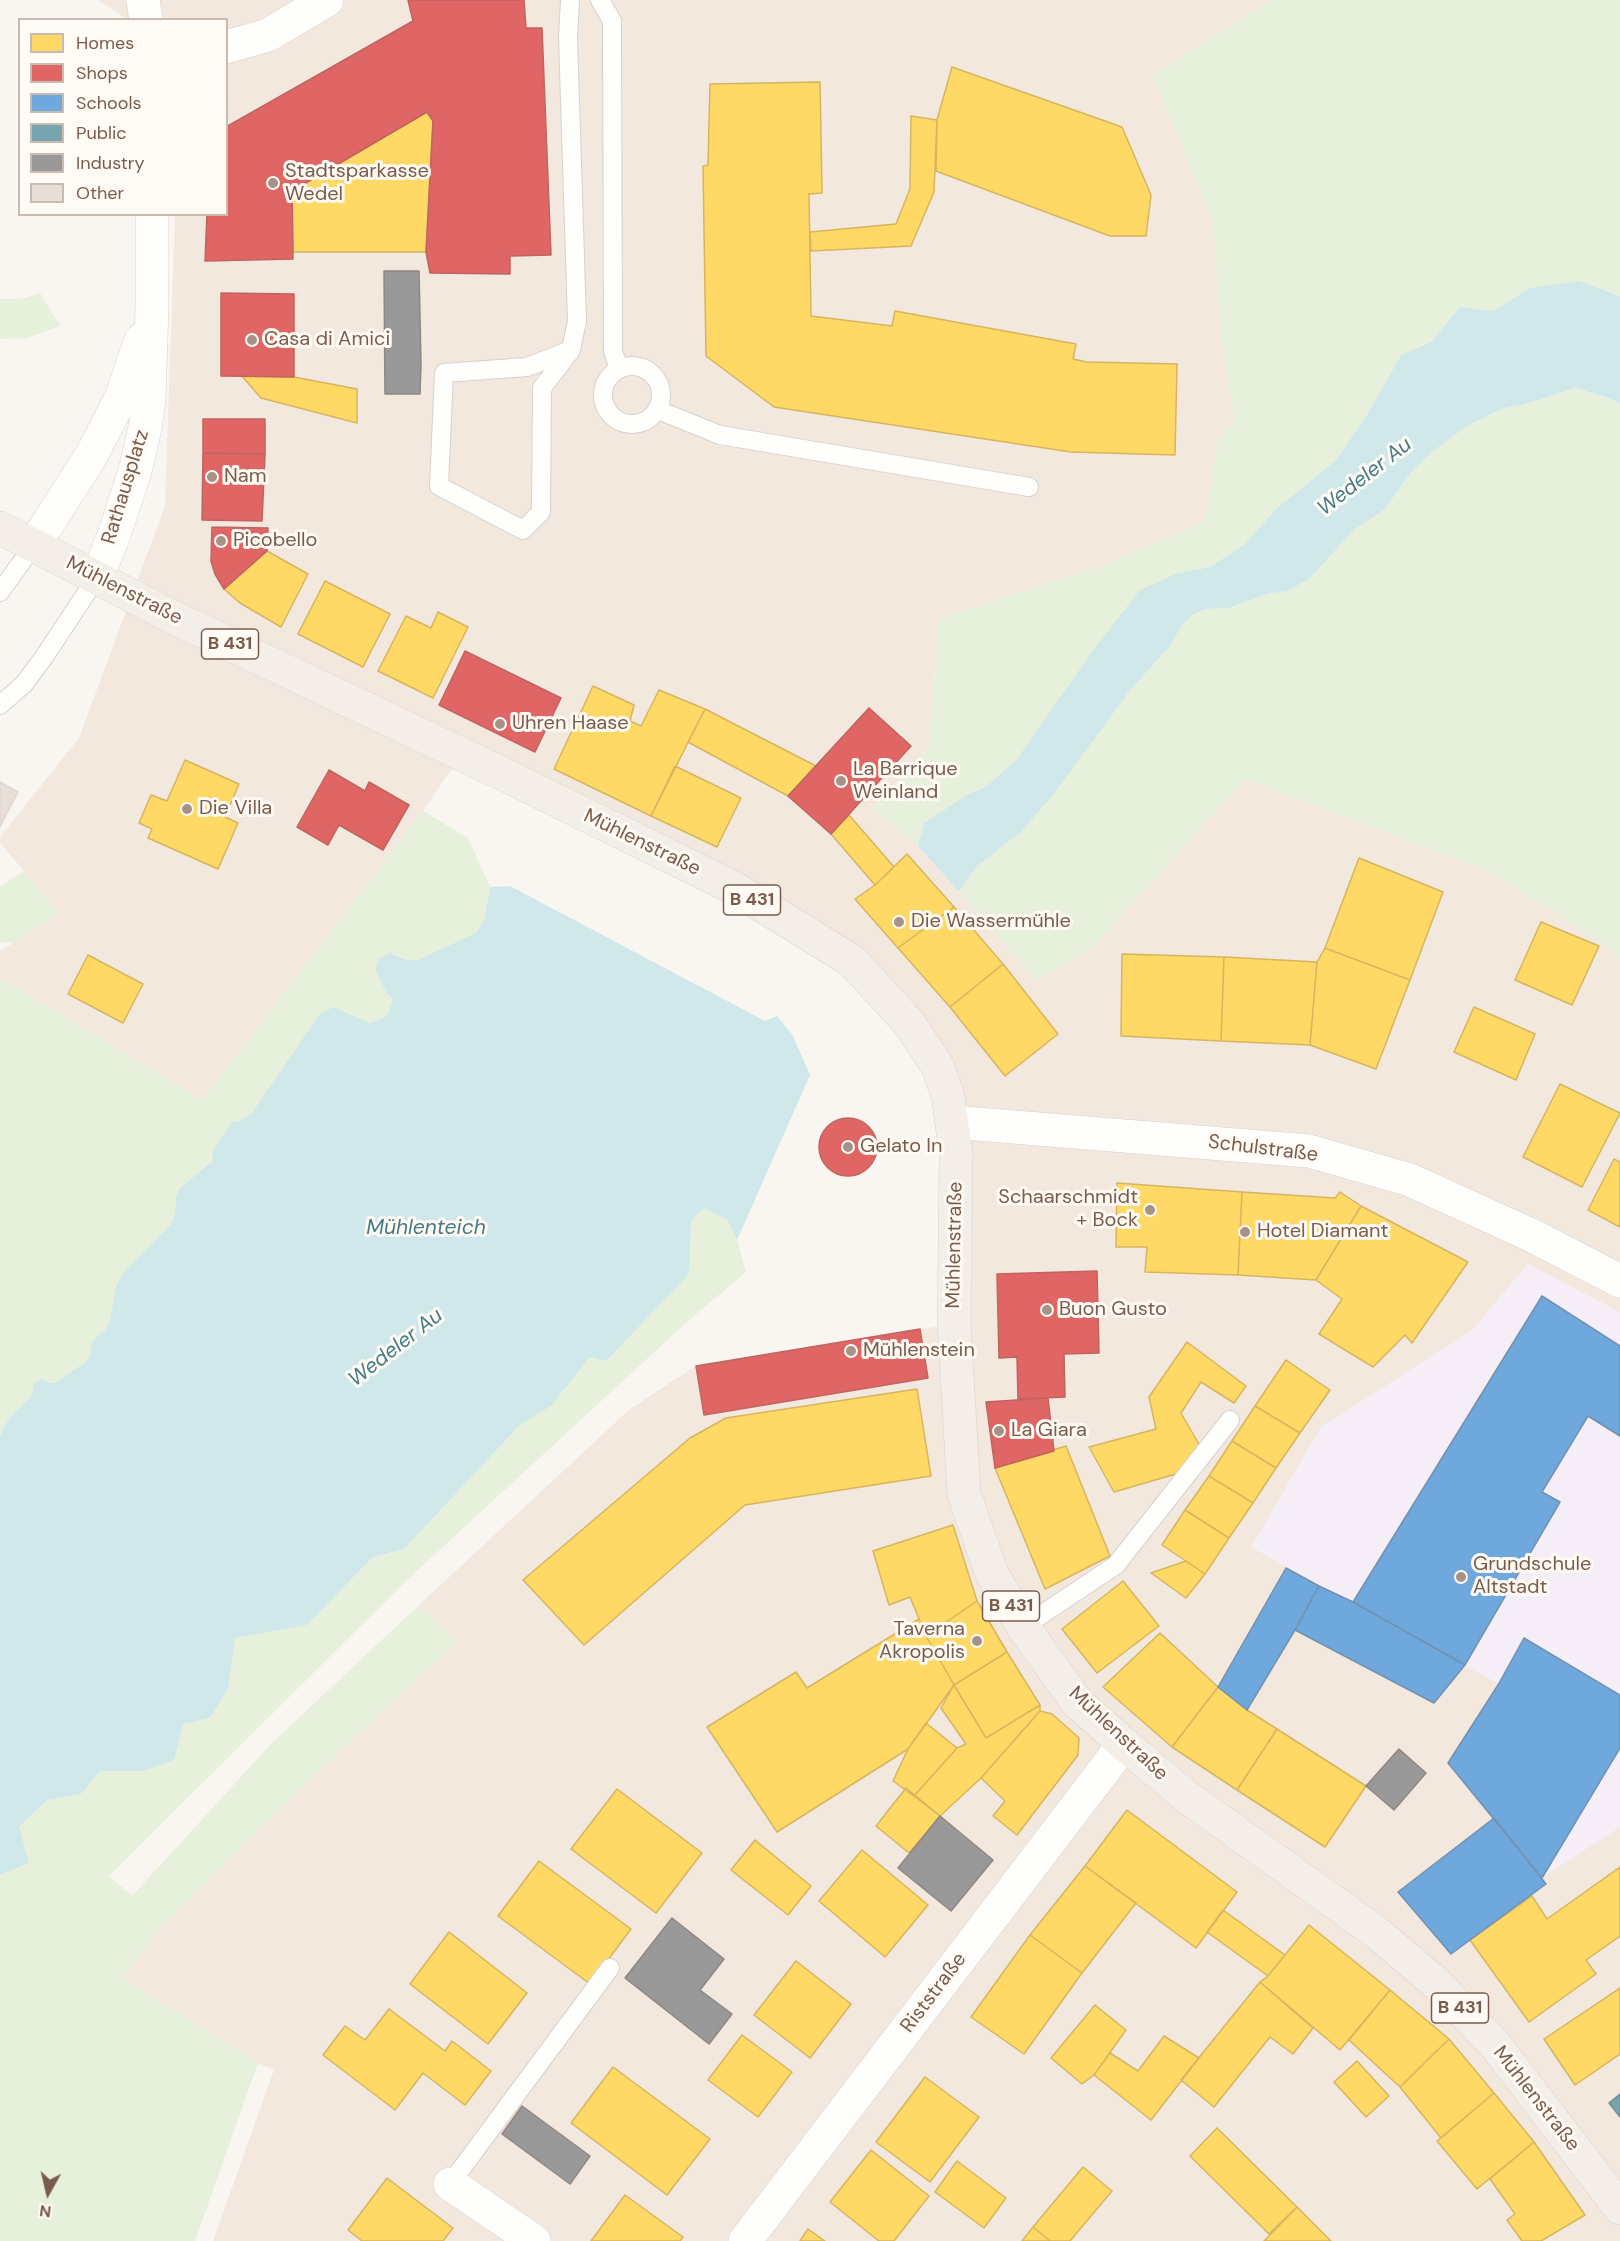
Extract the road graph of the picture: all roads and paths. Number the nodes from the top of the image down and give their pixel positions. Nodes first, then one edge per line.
1 (143, 0) edge
2 (327, 0) edge
3 (570, 0) edge
4 (600, 0) edge
5 (146, 18) edge
6 (228, 46) edge
7 (152, 216) edge
8 (152, 306) junction
9 (571, 350) junction
10 (619, 369) junction
11 (658, 410) junction
12 (1029, 487) dead end
13 (0, 528) edge
14 (34, 545) junction
15 (96, 577) junction
16 (0, 592) edge
17 (0, 705) edge
18 (952, 1122) junction
19 (1620, 1281) edge
20 (1230, 1420) dead end
21 (1023, 1627) junction
22 (1124, 1744) junction
23 (610, 1968) dead end
24 (450, 2184) joint
25 (1620, 2208) edge
26 (534, 2241) edge
27 (745, 2241) edge

1 - 5 street
2 - 6 street
3 - 9 lane
4 - 10 lane
7 - 8 street, Rathausplatz
8 - 14 street, Rathausplatz
8 - 15 street, Rathausplatz
9 - 9 lane
10 - 11 lane
10 - 11 lane
11 - 12 lane
13 - 14 main road, B 431
14 - 15 main road, Mühlenstraße / B 431
14 - 16 lane, Rathausplatz
15 - 17 lane, Rathausplatz
15 - 18 main road, Mühlenstraße / B 431
18 - 19 street, Schulstraße
18 - 21 main road, Mühlenstraße / B 431
20 - 21 lane
21 - 22 main road, Mühlenstraße / B 431
22 - 25 main road, Mühlenstraße / B 431
22 - 27 street, Riststraße
23 - 24 lane
24 - 26 street

